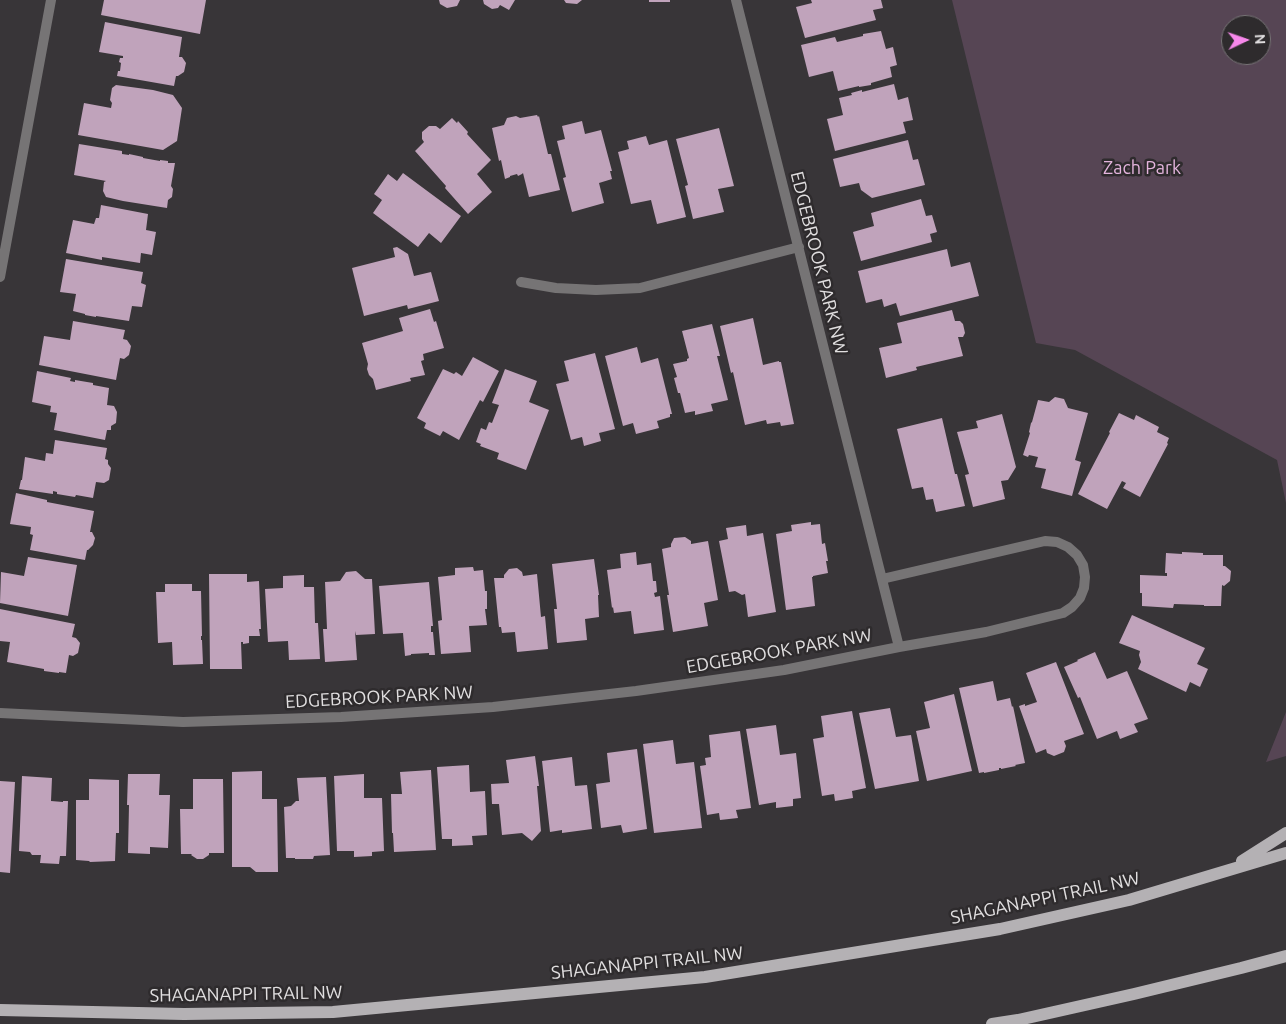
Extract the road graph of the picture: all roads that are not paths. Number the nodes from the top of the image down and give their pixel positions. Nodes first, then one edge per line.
1 (51, 0) edge
2 (736, 0) edge
3 (799, 247) junction
4 (0, 277) edge
5 (521, 282) dead end
6 (882, 579) junction
7 (899, 647) junction
8 (0, 713) edge
9 (1286, 833) edge
10 (1286, 853) edge
11 (1229, 869) junction
12 (1286, 956) edge
13 (0, 1010) edge
14 (992, 1024) edge

1 - 4 street
2 - 3 street, EDGEBROOK PARK NW
3 - 5 street
3 - 6 street, EDGEBROOK PARK NW
6 - 7 street, EDGEBROOK PARK NW
6 - 7 street
7 - 8 street, EDGEBROOK PARK NW
9 - 11 main road
10 - 11 main road, SHAGANAPPI TRAIL NW
11 - 13 main road, SHAGANAPPI TRAIL NW
12 - 14 main road

